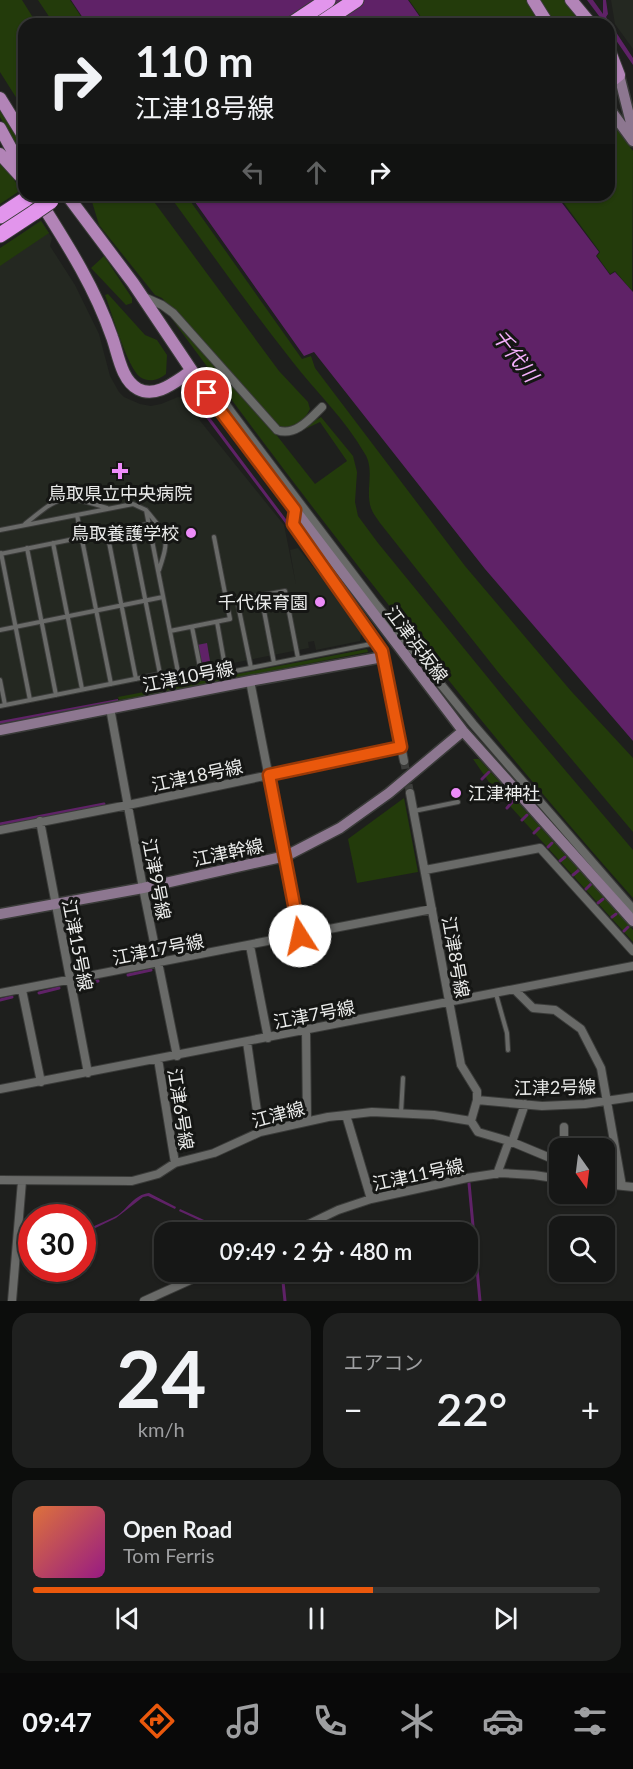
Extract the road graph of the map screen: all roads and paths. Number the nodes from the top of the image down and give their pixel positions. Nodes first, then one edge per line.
1 (328, 0) edge
2 (356, 0) edge
3 (533, 0) edge
4 (572, 0) edge
5 (301, 18) edge
6 (329, 18) edge
7 (544, 18) edge
8 (586, 18) edge
9 (615, 63) edge
10 (620, 75) junction
11 (615, 79) edge
12 (0, 98) edge
13 (615, 116) edge
14 (18, 127) edge
15 (0, 128) edge
16 (633, 131) edge
17 (633, 141) edge
18 (0, 154) edge
19 (18, 161) edge
20 (18, 174) edge
21 (25, 201) edge
22 (36, 201) edge
23 (52, 201) edge
24 (71, 201) edge
25 (0, 216) edge
26 (0, 235) edge
27 (141, 296) junction
28 (198, 372) junction
29 (322, 407) dead end
30 (108, 509) junction
31 (146, 510) junction
32 (295, 510) junction
33 (77, 515) junction
34 (148, 524) junction
35 (25, 525) junction
36 (131, 528) junction
37 (0, 530) edge
38 (107, 532) junction
39 (81, 537) junction
40 (214, 537) dead end
41 (53, 543) junction
42 (27, 548) junction
43 (1, 553) edge
44 (158, 572) junction
45 (261, 595) junction
46 (163, 597) junction
47 (237, 600) junction
48 (145, 601) junction
49 (227, 602) junction
50 (121, 606) junction
51 (96, 611) junction
52 (68, 616) junction
53 (42, 622) junction
54 (217, 622) junction
55 (16, 627) junction
56 (192, 627) junction
57 (0, 630) edge
58 (170, 631) junction
59 (377, 643) junction
60 (383, 657) junction
61 (298, 658) junction
62 (274, 663) junction
63 (250, 668) junction
64 (226, 672) junction
65 (202, 677) junction
66 (136, 679) junction
67 (0, 680) edge
68 (250, 681) junction
69 (111, 684) junction
70 (82, 690) junction
71 (56, 695) junction
72 (30, 700) junction
73 (2, 705) edge
74 (110, 708) junction
75 (0, 730) edge
76 (463, 732) junction
77 (401, 747) junction
78 (404, 761) tunnel mouth
79 (269, 775) junction
80 (410, 793) tunnel mouth
81 (458, 801) dead end
82 (128, 805) junction
83 (414, 811) junction
84 (40, 821) junction
85 (0, 830) edge
86 (286, 856) junction
87 (425, 870) junction
88 (143, 888) junction
89 (55, 904) junction
90 (432, 909) junction
91 (633, 909) edge
92 (0, 914) edge
93 (633, 921) edge
94 (300, 936) junction
95 (250, 946) junction
96 (633, 951) edge
97 (159, 964) junction
98 (633, 966) edge
99 (69, 981) junction
100 (22, 990) junction
101 (515, 990) junction
102 (0, 993) edge
103 (496, 994) junction
104 (448, 1003) junction
105 (306, 1030) junction
106 (268, 1038) junction
107 (247, 1042) junction
108 (508, 1050) dead end
109 (177, 1056) junction
110 (158, 1059) junction
111 (88, 1073) junction
112 (403, 1078) dead end
113 (41, 1082) junction
114 (0, 1089) edge
115 (633, 1097) edge
116 (477, 1100) junction
117 (608, 1101) junction
118 (525, 1104) junction
119 (401, 1114) junction
120 (346, 1115) junction
121 (308, 1121) junction
122 (471, 1121) junction
123 (564, 1127) dead end
124 (260, 1132) junction
125 (564, 1138) edge
126 (511, 1142) junction
127 (549, 1158) edge
128 (175, 1163) junction
129 (497, 1174) junction
130 (549, 1177) edge
131 (0, 1180) edge
132 (22, 1181) junction
133 (615, 1185) edge
134 (622, 1186) junction
135 (633, 1187) edge
136 (371, 1199) junction
137 (313, 1222) edge
138 (186, 1282) edge
139 (12, 1301) edge
140 (144, 1301) edge

1 - 5 highway
2 - 6 highway
3 - 7 main road
4 - 8 main road
9 - 10 main road
10 - 11 main road
10 - 16 street
12 - 14 main road
13 - 17 street
15 - 19 main road
18 - 20 main road
21 - 25 highway
22 - 28 main road
23 - 26 highway, bridge
24 - 27 main road
27 - 28 main road
27 - 29 street
28 - 32 street, 江津浜坂線
28 - 91 street
30 - 31 lane
30 - 33 lane
30 - 35 lane
31 - 34 lane
31 - 44 lane
32 - 59 street
32 - 76 street, 江津浜坂線
33 - 35 lane
33 - 39 lane
34 - 36 lane
34 - 44 lane
35 - 37 lane
36 - 38 lane
36 - 48 lane
38 - 39 lane
38 - 50 lane
39 - 41 lane
39 - 51 lane
40 - 49 lane
41 - 42 lane
41 - 52 lane
42 - 43 lane
42 - 53 lane
43 - 55 lane
44 - 46 lane
45 - 47 lane
45 - 61 lane
45 - 62 lane
46 - 48 lane
46 - 58 lane
47 - 49 lane
47 - 63 lane
48 - 50 lane
48 - 66 lane
49 - 54 lane
50 - 51 lane
50 - 66 lane
51 - 52 lane
51 - 69 lane
52 - 53 lane
52 - 70 lane
53 - 55 lane
53 - 71 lane
54 - 56 lane
54 - 64 lane
55 - 57 lane
55 - 72 lane
56 - 58 lane
56 - 65 lane
58 - 65 lane
59 - 60 street
59 - 61 lane
60 - 68 street, 江津10号線
60 - 77 street
61 - 62 lane
62 - 63 lane
63 - 64 lane
64 - 65 lane
66 - 69 lane
67 - 73 lane
68 - 74 street, 江津10号線
68 - 79 street
69 - 70 lane
70 - 71 lane
71 - 72 lane
72 - 73 lane
74 - 75 street, 江津10号線
74 - 82 street, 江津9号線
76 - 86 street, 江津幹線
76 - 93 street, 江津浜坂線
77 - 78 street
77 - 79 street, 江津18号線
79 - 82 street, 江津18号線
79 - 86 street
80 - 83 street, 江津8号線
81 - 83 lane
82 - 84 street, 江津18号線
82 - 88 street, 江津9号線
83 - 87 street, 江津8号線
84 - 85 street, 江津18号線
84 - 89 street, 江津15号線
86 - 88 street, 江津幹線
86 - 94 street
87 - 90 street, 江津8号線
87 - 96 street
88 - 89 street, 江津幹線
88 - 97 street, 江津9号線
89 - 92 street, 江津幹線
89 - 99 street, 江津15号線
90 - 94 street
90 - 104 street, 江津8号線
94 - 95 street, 江津17号線
95 - 97 street, 江津17号線
95 - 106 street
97 - 99 street, 江津17号線
97 - 109 street, 江津9号線
98 - 101 street, 江津7号線
99 - 100 street, 江津17号線
99 - 111 street, 江津15号線
100 - 102 street, 江津17号線
100 - 113 street
101 - 103 street, 江津7号線
101 - 117 street
103 - 104 street, 江津7号線
103 - 108 lane
104 - 105 street, 江津7号線
104 - 116 street, 江津8号線
105 - 106 street, 江津7号線
105 - 121 street
106 - 107 street, 江津7号線
107 - 109 street, 江津7号線
107 - 124 street
109 - 110 street, 江津7号線
110 - 111 street, 江津7号線
110 - 128 street, 江津6号線
111 - 113 street, 江津7号線
112 - 119 lane
113 - 114 street, 江津7号線
115 - 117 street, 江津2号線
116 - 118 street, 江津2号線
116 - 122 street
117 - 118 street, 江津2号線
117 - 134 street
118 - 126 street
119 - 120 street, 江津線
119 - 122 street, 江津線
120 - 121 street, 江津線
120 - 136 street
121 - 124 street, 江津線
122 - 126 street, 江津線
123 - 125 street
124 - 128 street, 江津線
126 - 127 street, 江津線
126 - 129 street
128 - 132 street, 江津線
129 - 130 street, 江津11号線
129 - 136 street, 江津11号線
131 - 132 street, 江津線
132 - 139 street
133 - 134 street
134 - 135 street
136 - 137 street, 江津11号線
138 - 140 street

